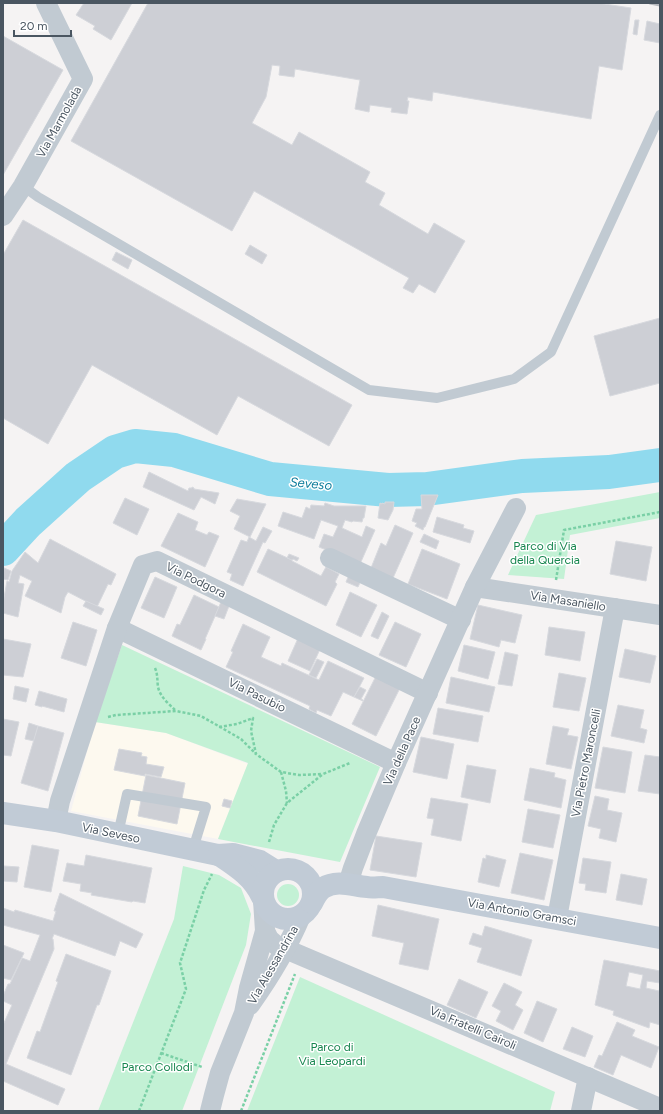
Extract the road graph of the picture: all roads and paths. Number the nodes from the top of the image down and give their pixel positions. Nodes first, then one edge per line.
1 (46, 3) edge
2 (660, 115) edge
3 (23, 186) junction
4 (3, 216) edge
5 (516, 508) dead end
6 (660, 512) edge
7 (330, 558) dead end
8 (475, 587) junction
9 (553, 599) junction
10 (615, 608) junction
11 (660, 615) edge
12 (461, 620) junction
13 (116, 628) junction
14 (156, 646) junction
15 (428, 693) junction
16 (176, 711) junction
17 (87, 716) junction
18 (219, 727) junction
19 (364, 748) junction
20 (256, 754) junction
21 (396, 763) junction
22 (281, 772) junction
23 (323, 774) junction
24 (287, 803) junction
25 (3, 813) edge
26 (56, 822) junction
27 (118, 834) junction
28 (193, 849) junction
29 (216, 863) junction
30 (268, 866) junction
31 (301, 872) junction
32 (350, 880) junction
33 (263, 899) junction
34 (307, 909) junction
35 (557, 918) junction
36 (265, 931) junction
37 (660, 938) edge
38 (285, 949) junction
39 (304, 957) junction
40 (244, 1013) junction
41 (161, 1053) junction
42 (220, 1073) junction
43 (588, 1077) junction
44 (660, 1108) edge
45 (139, 1111) edge
46 (210, 1111) edge
47 (241, 1111) edge
48 (581, 1111) edge

1 - 3 street, Via Marmolada
2 - 3 lane
3 - 4 street, Via Marmolada
5 - 8 street, Via della Pace
6 - 9 path
7 - 12 street
8 - 9 street, Via Masaniello
8 - 12 street, Via della Pace
9 - 10 street, Via Masaniello
10 - 11 street, Via Masaniello
10 - 35 street, Via Pietro Maroncelli
12 - 15 street, Via della Pace
13 - 14 street, Via Pasubio
13 - 15 street, Via Podgora
13 - 17 street, Via Podgora
14 - 16 path
14 - 19 street, Via Pasubio
15 - 21 street, Via della Pace
16 - 17 path
16 - 18 path
17 - 26 street, Via Podgora
18 - 20 path
18 - 20 path
19 - 21 street, Via Pasubio
19 - 23 path
20 - 22 path
21 - 32 street, Via della Pace
22 - 23 path
22 - 24 path
23 - 24 path
24 - 30 path
25 - 26 street, Via Seveso
26 - 27 street, Via Seveso
27 - 28 street, Via Seveso
27 - 28 lane
28 - 29 street, Via Seveso
29 - 30 street, Via Seveso
29 - 33 street, Via Seveso
29 - 41 path
30 - 31 street
30 - 33 street
31 - 32 street, Via Antonio Gramsci
31 - 34 street
32 - 34 street, Via Antonio Gramsci
32 - 35 street, Via Antonio Gramsci
33 - 34 street
33 - 36 street, Via Alessandrina
34 - 38 street, Via Alessandrina
35 - 37 street, Via Antonio Gramsci
36 - 38 street, Via Fratelli Cairoli
36 - 40 street, Via Alessandrina
38 - 39 street, Via Fratelli Cairoli
38 - 40 street, Via Alessandrina
39 - 43 street, Via Fratelli Cairoli
39 - 47 path
40 - 42 street, Via Alessandrina
41 - 42 path
41 - 45 path
42 - 46 street, Via Alessandrina
43 - 44 street, Via Fratelli Cairoli
43 - 48 street

